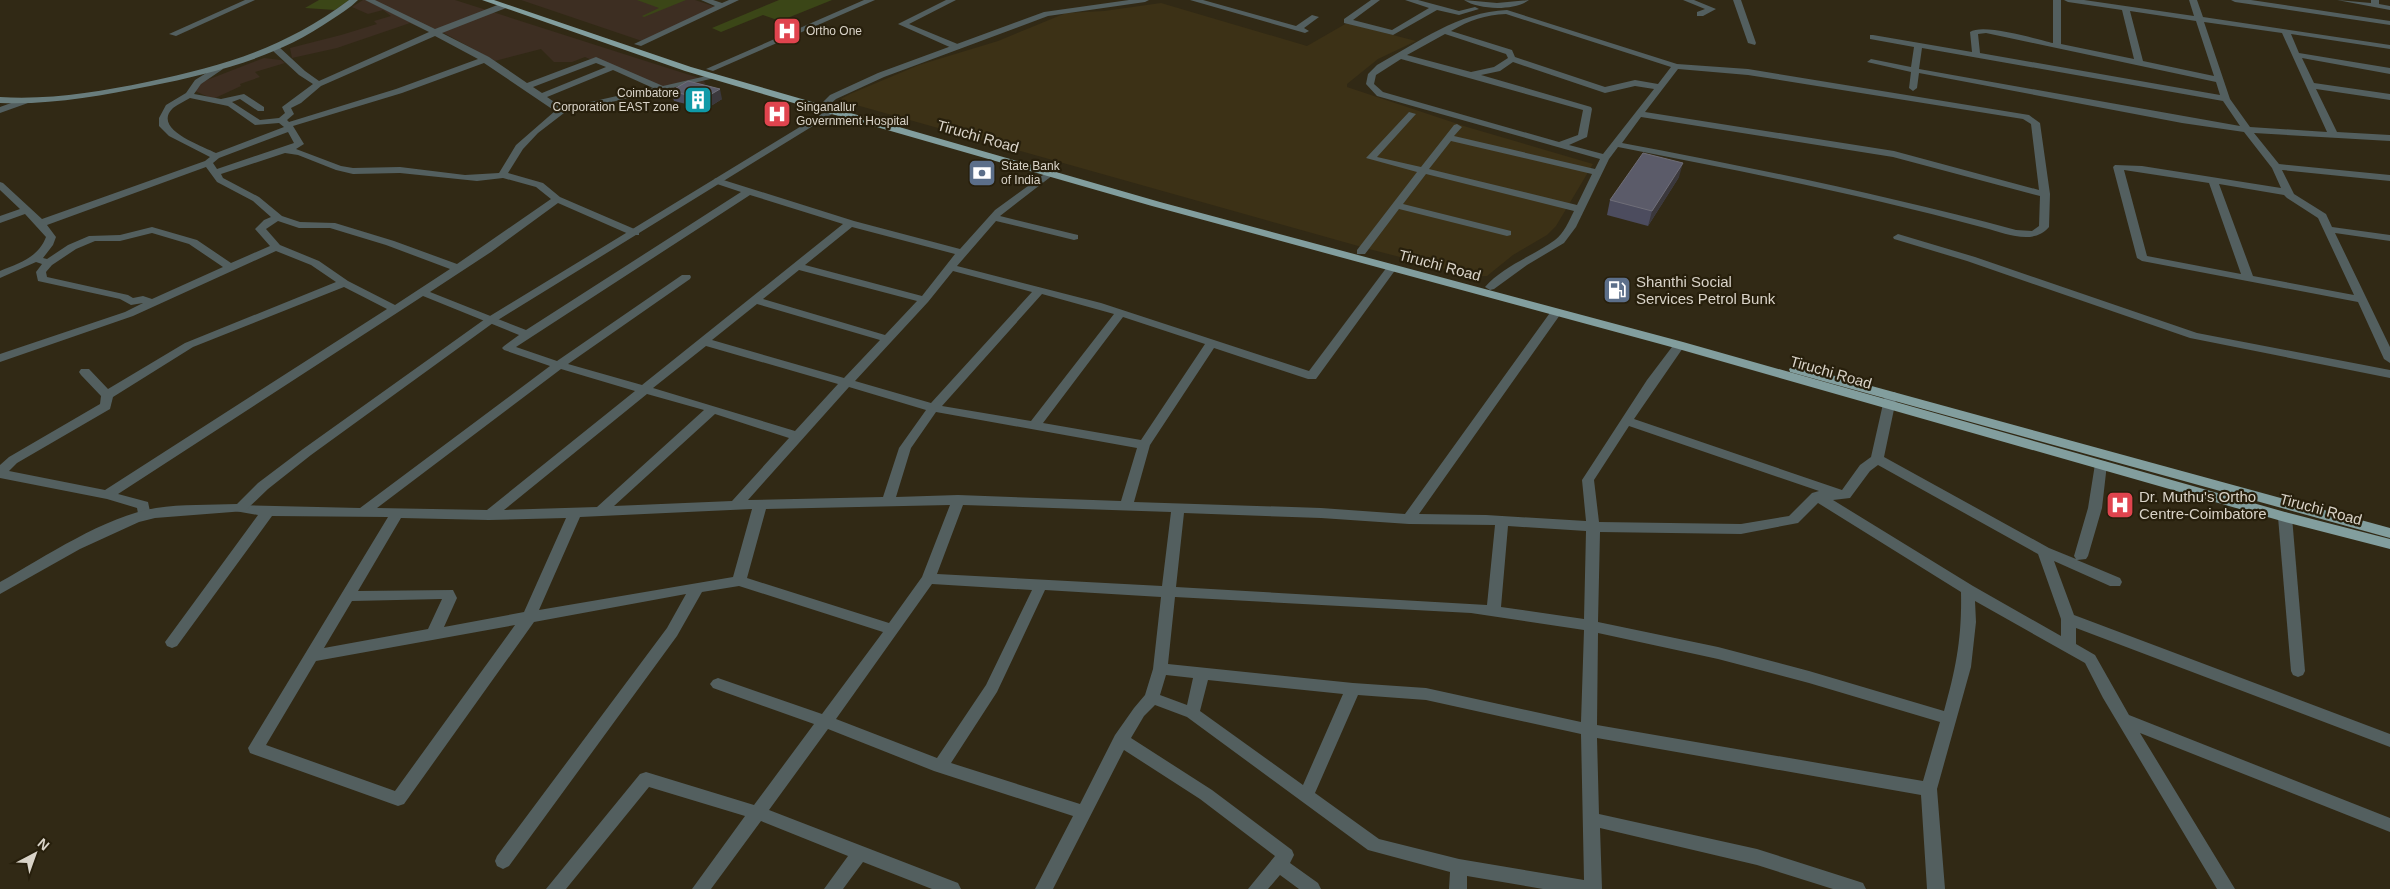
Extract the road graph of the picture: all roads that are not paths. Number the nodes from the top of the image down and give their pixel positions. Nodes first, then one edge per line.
1 (252, 0) edge
2 (354, 0) edge
3 (369, 0) edge
4 (486, 0) edge
5 (705, 0) edge
6 (735, 0) edge
7 (872, 0) edge
8 (952, 0) edge
9 (1145, 0) edge
10 (1194, 0) edge
11 (1376, 0) edge
12 (1409, 0) edge
13 (1468, 0) edge
14 (1525, 0) edge
15 (1687, 0) edge
16 (1737, 0) edge
17 (2057, 0) edge
18 (2068, 0) edge
19 (2193, 0) edge
20 (2235, 0) edge
21 (2341, 0) edge
22 (505, 3) edge
23 (2375, 3) edge
24 (1486, 5) junction
25 (723, 6) junction
26 (2121, 6) edge
27 (1436, 7) junction
28 (2390, 8) edge
29 (1700, 14) dead end
30 (1315, 17) dead end
31 (2199, 19) junction
32 (557, 21) junction
33 (2390, 23) edge
34 (1444, 31) junction
35 (2285, 31) junction
36 (436, 32) junction
37 (173, 34) dead end
38 (1873, 37) dead end
39 (1752, 43) dead end
40 (638, 44) junction
41 (1918, 45) junction
42 (2056, 46) junction
43 (956, 47) junction
44 (2390, 47) edge
45 (275, 48) junction
46 (1976, 55) junction
47 (2296, 55) junction
48 (1401, 56) junction
49 (486, 59) junction
50 (1512, 60) junction
51 (1871, 62) dead end
52 (2139, 64) junction
53 (1676, 66) junction
54 (614, 67) junction
55 (219, 69) junction
56 (1915, 71) junction
57 (2390, 71) edge
58 (712, 73) junction
59 (1471, 75) junction
60 (2220, 80) junction
61 (318, 84) junction
62 (2310, 85) junction
63 (526, 86) junction
64 (1661, 87) junction
65 (1913, 88) dead end
66 (663, 89) junction
67 (189, 95) junction
68 (542, 96) junction
69 (2390, 97) edge
70 (2226, 99) junction
71 (0, 100) edge
72 (25, 101) junction
73 (222, 102) junction
74 (828, 107) junction
75 (261, 108) dead end
76 (0, 110) edge
77 (561, 111) junction
78 (1412, 114) dead end
79 (1640, 114) junction
80 (286, 124) junction
81 (1457, 127) dead end
82 (2247, 130) junction
83 (2333, 134) junction
84 (1449, 138) junction
85 (2390, 138) edge
86 (1615, 144) junction
87 (1559, 145) junction
88 (284, 150) junction
89 (1604, 158) junction
90 (212, 159) junction
91 (2276, 167) junction
92 (1423, 171) junction
93 (1597, 172) junction
94 (216, 173) junction
95 (1050, 173) junction
96 (503, 175) junction
97 (2390, 178) edge
98 (2213, 180) junction
99 (717, 181) junction
100 (0, 185) edge
101 (749, 191) junction
102 (2287, 192) junction
103 (2045, 194) junction
104 (557, 199) junction
105 (1396, 205) junction
106 (1579, 209) junction
107 (25, 210) junction
108 (278, 218) junction
109 (994, 218) junction
110 (0, 220) edge
111 (42, 223) junction
112 (850, 223) junction
113 (2328, 229) junction
114 (1507, 232) dead end
115 (635, 233) junction
116 (1074, 237) dead end
117 (1898, 237) dead end
118 (2390, 238) edge
119 (276, 247) junction
120 (1360, 252) junction
121 (962, 253) junction
122 (36, 259) junction
123 (48, 263) junction
124 (797, 266) junction
125 (231, 268) junction
126 (457, 268) junction
127 (952, 268) junction
128 (1391, 269) junction
129 (0, 275) edge
130 (686, 277) dead end
131 (2248, 278) junction
132 (344, 283) junction
133 (1490, 287) junction
134 (1039, 291) junction
135 (421, 292) junction
136 (754, 300) junction
137 (924, 300) junction
138 (2362, 300) junction
139 (153, 304) junction
140 (395, 308) junction
141 (1556, 312) junction
142 (1121, 313) junction
143 (489, 321) junction
144 (527, 334) junction
145 (888, 339) junction
146 (702, 341) junction
147 (1211, 344) junction
148 (1679, 346) junction
149 (0, 358) edge
150 (2390, 359) edge
151 (560, 365) junction
152 (86, 372) dead end
153 (2390, 374) edge
154 (847, 383) junction
155 (643, 390) junction
156 (107, 395) junction
157 (1890, 400) junction
158 (933, 408) junction
159 (714, 409) junction
160 (1626, 421) junction
161 (1034, 426) junction
162 (796, 436) junction
163 (1144, 445) junction
164 (1878, 459) junction
165 (2101, 464) junction
166 (0, 473) edge
167 (107, 495) junction
168 (1845, 495) junction
169 (1817, 496) junction
170 (958, 500) junction
171 (888, 502) junction
172 (760, 504) junction
173 (736, 505) junction
174 (1126, 506) junction
175 (240, 508) junction
176 (1178, 508) junction
177 (268, 511) junction
178 (601, 511) junction
179 (575, 513) junction
180 (362, 514) junction
181 (397, 514) junction
182 (488, 515) junction
183 (144, 516) junction
184 (2286, 517) junction
185 (1410, 519) junction
186 (1502, 521) junction
187 (1593, 527) junction
188 (2390, 532) edge
189 (2390, 544) edge
190 (2044, 551) junction
191 (2081, 556) dead end
192 (928, 579) junction
193 (739, 581) junction
194 (2115, 582) dead end
195 (1040, 584) junction
196 (696, 587) junction
197 (0, 589) edge
198 (1170, 590) junction
199 (1968, 590) junction
200 (347, 596) junction
201 (1494, 611) junction
202 (529, 617) junction
203 (2068, 619) junction
204 (1591, 626) junction
205 (893, 630) junction
206 (433, 634) junction
207 (172, 642) dead end
208 (2069, 648) junction
209 (310, 656) junction
210 (1160, 669) junction
211 (2298, 671) dead end
212 (1202, 674) junction
213 (718, 684) dead end
214 (1353, 689) junction
215 (1152, 698) junction
216 (1192, 713) junction
217 (1950, 719) junction
218 (2124, 720) junction
219 (826, 722) junction
220 (1589, 730) junction
221 (1121, 740) junction
222 (2390, 741) edge
223 (940, 766) junction
224 (1929, 789) junction
225 (1306, 794) junction
226 (1083, 812) junction
227 (758, 813) junction
228 (1591, 819) junction
229 (2390, 826) edge
230 (859, 854) junction
231 (502, 861) dead end
232 (1279, 864) junction
233 (1459, 867) junction
234 (555, 889) edge
235 (701, 889) edge
236 (833, 889) edge
237 (952, 889) edge
238 (1044, 889) edge
239 (1257, 889) edge
240 (1312, 889) edge
241 (1458, 889) edge
242 (1589, 889) edge
243 (1593, 889) edge
244 (1857, 889) edge
245 (1936, 889) edge
246 (2226, 889) edge

1 - 37 street
2 - 45 main road
3 - 36 street
4 - 22 highway, Tiruchi Road
5 - 25 street
6 - 25 street
7 - 58 street
8 - 43 street
9 - 43 street
10 - 30 street
11 - 27 street
12 - 27 street
13 - 24 street
14 - 24 street
15 - 29 street
16 - 39 street
17 - 42 street
18 - 26 street
19 - 31 street
20 - 33 street
21 - 23 street
22 - 32 highway, Tiruchi Road
22 - 36 street
23 - 28 street
23 - 33 street
24 - 27 street
25 - 40 street
26 - 31 street
26 - 52 street
31 - 35 street
31 - 60 street
32 - 40 highway, Tiruchi Road
32 - 58 highway, Tiruchi Road
34 - 48 street
34 - 50 street
34 - 53 street
35 - 44 street
35 - 47 street
36 - 49 street
36 - 61 street
38 - 41 street
40 - 58 highway, Tiruchi Road
41 - 46 street
41 - 56 street
42 - 46 street
42 - 52 street
43 - 74 street
45 - 55 main road
45 - 61 street
46 - 70 street
47 - 57 street
47 - 62 street
48 - 59 street
48 - 87 street
49 - 63 street
49 - 80 street
50 - 59 street
50 - 64 street
51 - 56 street
52 - 60 street
53 - 64 street
53 - 103 street
54 - 63 street
54 - 66 street
54 - 68 street
55 - 67 street
55 - 72 main road
56 - 65 street
56 - 82 street
58 - 66 street
58 - 74 highway, Tiruchi Road
59 - 87 street
60 - 70 street
61 - 80 street
62 - 69 street
62 - 83 street
63 - 68 street
64 - 79 street
66 - 77 street
67 - 73 street
67 - 90 street
68 - 77 street
70 - 82 street
71 - 72 main road
72 - 76 street
73 - 75 street
73 - 80 street
74 - 95 highway, Tiruchi Road
74 - 99 street
74 - 120 highway, Tiruchi Road
77 - 96 street
78 - 92 street
79 - 86 street
79 - 103 street
80 - 88 street
80 - 90 street
81 - 84 street
82 - 83 street
82 - 91 street
83 - 85 street
84 - 92 street
84 - 93 street
86 - 89 street
86 - 103 street
87 - 89 street
88 - 94 street
88 - 96 street
89 - 93 street
90 - 94 street
90 - 111 street
91 - 97 street
91 - 102 street
92 - 105 street
92 - 106 street
93 - 106 street
94 - 108 street
95 - 109 street
95 - 128 highway, Tiruchi Road
96 - 104 street
98 - 102 street
98 - 131 street
98 - 131 street
99 - 101 street
99 - 115 street
100 - 107 street
101 - 112 street
101 - 144 street
102 - 113 street
104 - 115 street
104 - 126 street
105 - 114 street
105 - 120 street
106 - 133 street
107 - 110 street
107 - 111 street
108 - 119 street
108 - 126 street
109 - 116 street
109 - 121 street
111 - 122 street
112 - 121 street
112 - 124 street
113 - 118 street
113 - 138 street
115 - 143 street
117 - 153 street
119 - 125 street
119 - 132 street
120 - 133 highway, Tiruchi Road
121 - 127 street
122 - 123 street
122 - 129 street
123 - 125 street
123 - 139 street
124 - 136 street
124 - 137 street
125 - 139 street
126 - 135 street
127 - 134 street
127 - 137 street
128 - 141 highway, Tiruchi Road
128 - 147 street
130 - 151 street
131 - 138 street
132 - 140 street
132 - 156 street
133 - 157 highway, Tiruchi Road
134 - 142 street
134 - 158 street
135 - 140 street
135 - 143 street
136 - 145 street
136 - 146 street
137 - 145 street
138 - 150 street
139 - 149 street
140 - 167 street
141 - 148 highway, Tiruchi Road
141 - 185 street
142 - 147 street
142 - 161 street
143 - 144 street
143 - 175 street
144 - 151 street
145 - 154 street
146 - 154 street
146 - 155 street
147 - 163 street
148 - 157 highway, Tiruchi Road
148 - 160 street
151 - 155 street
151 - 180 street
152 - 156 street
154 - 158 street
154 - 162 street
155 - 159 street
155 - 182 street
156 - 166 street
157 - 164 street
157 - 165 highway, Tiruchi Road
157 - 188 highway, Tiruchi Road
158 - 161 street
158 - 171 street
159 - 162 street
159 - 178 street
160 - 168 street
160 - 187 street
161 - 163 street
162 - 173 street
163 - 174 street
164 - 168 street
164 - 190 street
165 - 184 highway, Tiruchi Road
165 - 191 street
166 - 167 street
167 - 183 street
168 - 169 street
169 - 187 street
169 - 199 street
170 - 171 street
170 - 174 street
170 - 192 street
171 - 172 street
172 - 173 street
172 - 193 street
173 - 178 street
174 - 176 street
175 - 177 street
175 - 183 street
176 - 185 street
176 - 198 street
177 - 180 street
177 - 207 street
178 - 179 street
179 - 182 street
179 - 202 street
180 - 181 street
181 - 182 street
181 - 200 street
183 - 197 street
184 - 189 highway, Tiruchi Road
184 - 211 street
185 - 186 street
186 - 187 street
186 - 201 street
187 - 204 street
190 - 194 street
190 - 203 street
192 - 195 street
192 - 205 street
193 - 196 street
193 - 205 street
195 - 198 street
195 - 223 street
196 - 202 street
196 - 231 street
198 - 201 street
198 - 210 street
199 - 208 street
199 - 217 street
200 - 206 street
200 - 209 street
201 - 204 street
202 - 206 street
202 - 209 street
203 - 208 street
203 - 222 street
204 - 217 street
204 - 220 street
205 - 219 street
206 - 209 street
208 - 218 street
210 - 212 street
210 - 215 street
212 - 214 street
212 - 216 street
213 - 219 street
214 - 220 street
214 - 225 street
215 - 216 street
215 - 221 street
216 - 225 street
217 - 224 street
218 - 229 street
218 - 246 street
219 - 223 street
219 - 227 street
220 - 224 street
220 - 228 street
221 - 226 street
221 - 232 street
223 - 226 street
224 - 245 street
225 - 233 street
226 - 238 street
227 - 230 street
227 - 234 street
227 - 235 street
228 - 243 street
228 - 244 street
230 - 236 street
230 - 237 street
232 - 239 street
232 - 240 street
233 - 241 street
233 - 242 street

